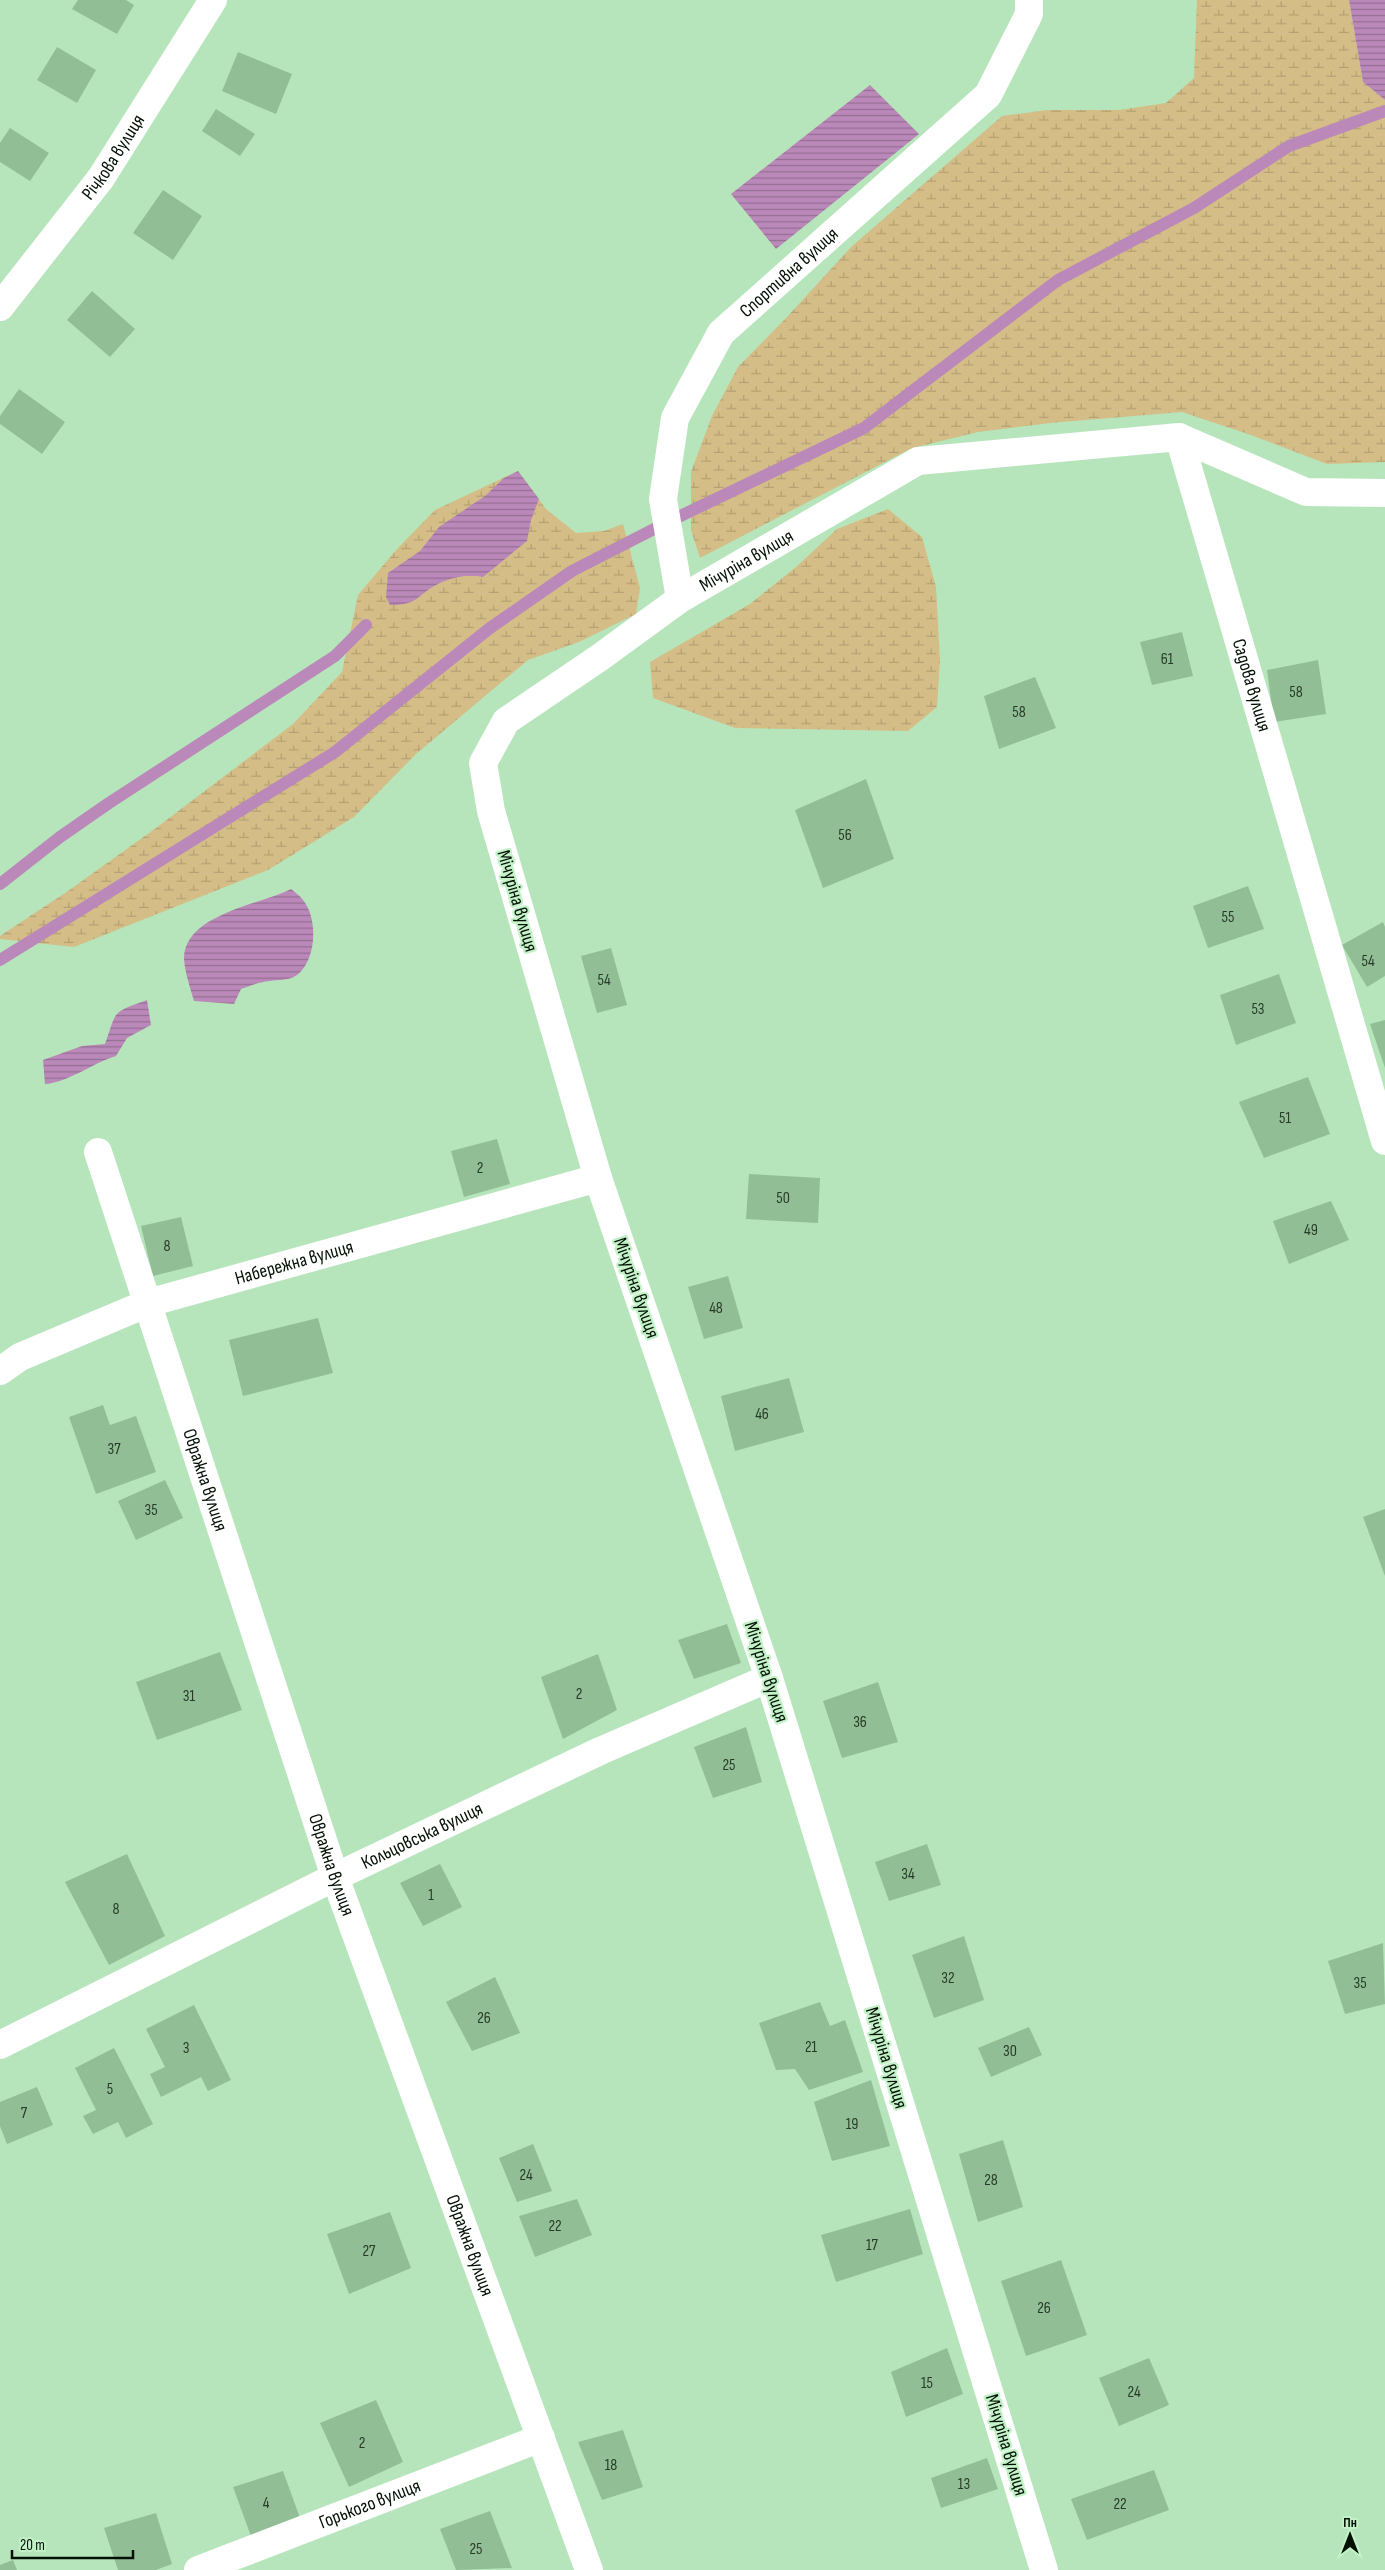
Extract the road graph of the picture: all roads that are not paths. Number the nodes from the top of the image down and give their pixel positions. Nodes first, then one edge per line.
1 (213, 0) edge
2 (1029, 0) edge
3 (0, 307) edge
4 (1179, 437) junction
5 (1385, 493) edge
6 (680, 598) junction
7 (1385, 1141) edge
8 (98, 1152) dead end
9 (598, 1178) junction
10 (148, 1303) junction
11 (0, 1371) edge
12 (769, 1678) junction
13 (335, 1877) junction
14 (0, 2045) edge
15 (541, 2438) junction
16 (198, 2570) edge
17 (589, 2570) edge
18 (1044, 2570) edge

1 - 3 street, Річкова вулиця
2 - 6 street, Спортивна вулиця
4 - 5 street
4 - 6 street, Мічуріна вулиця
4 - 7 street, Садова вулиця
6 - 9 street, Мічуріна вулиця
8 - 10 street, Овражна вулиця
9 - 10 street, Набережна вулиця
9 - 12 street, Мічуріна вулиця
10 - 11 street, Набережна вулиця
10 - 13 street, Овражна вулиця
12 - 13 street, Кольцовська вулиця
12 - 18 street, Мічуріна вулиця
13 - 14 street, Кольцовська вулиця
13 - 15 street, Овражна вулиця
15 - 16 street, Горького вулиця
15 - 17 street, Овражна вулиця

